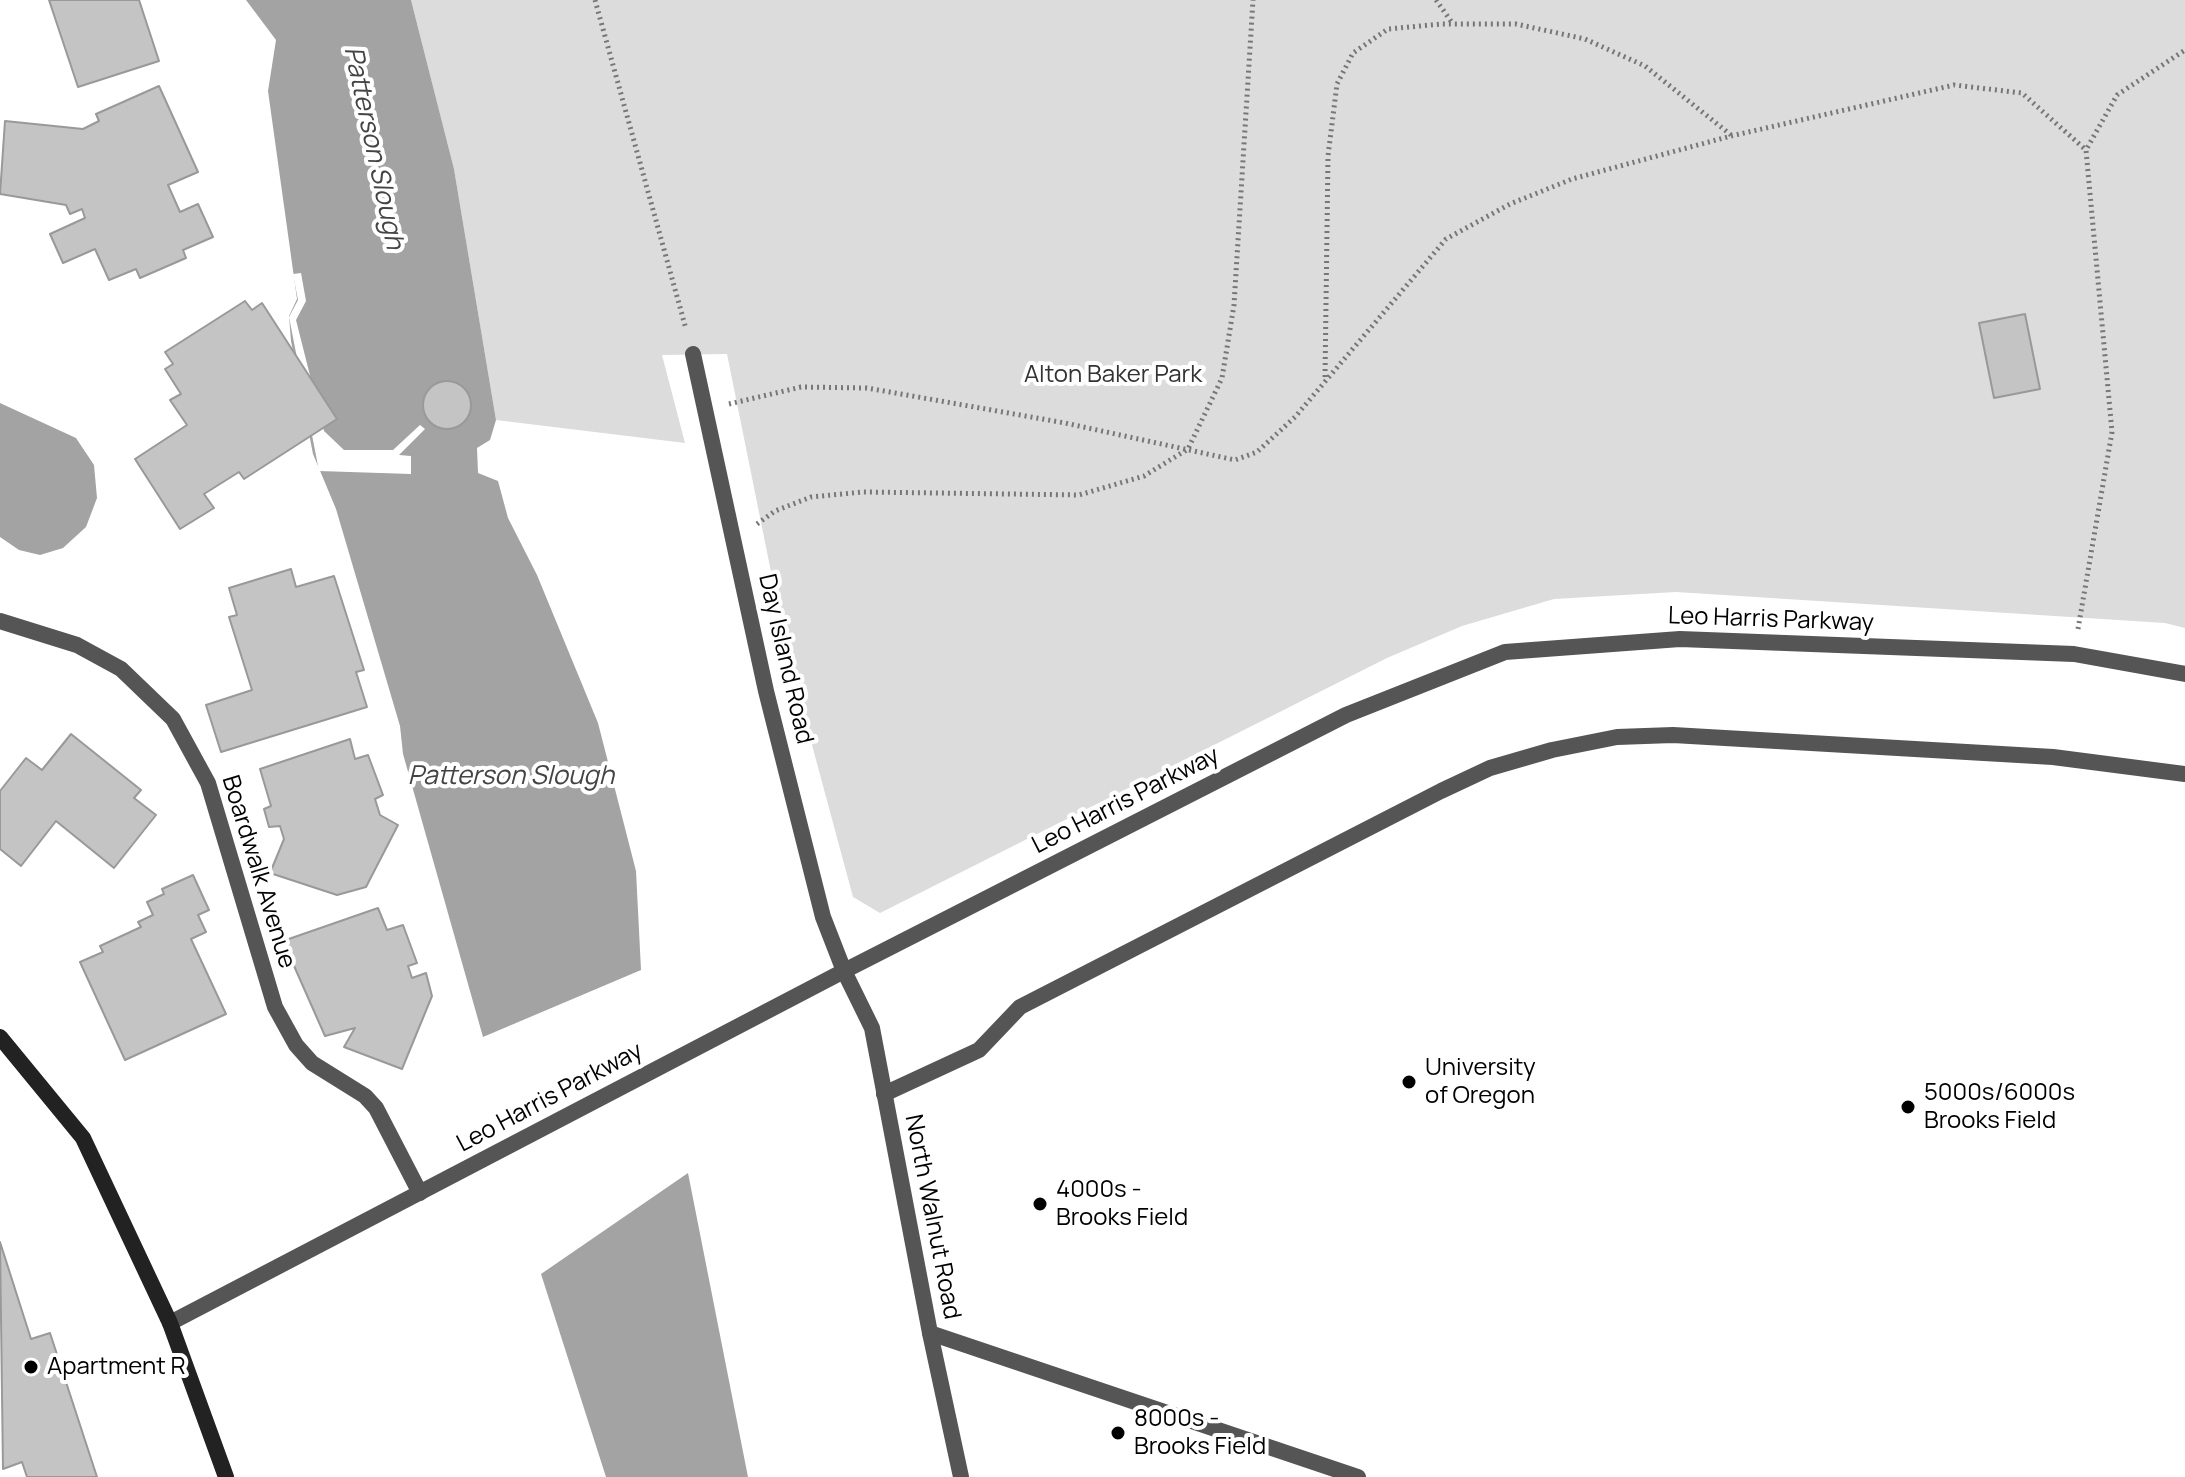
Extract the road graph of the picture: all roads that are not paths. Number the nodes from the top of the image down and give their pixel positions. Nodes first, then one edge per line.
1 (693, 354) road end
2 (0, 621) edge
3 (2185, 674) edge
4 (2185, 774) edge
5 (844, 971) junction
6 (0, 1037) edge
7 (884, 1094) junction
8 (420, 1193) junction
9 (170, 1323) junction
10 (930, 1333) junction
11 (226, 1477) edge
12 (961, 1477) edge
13 (1358, 1477) edge

1 - 5 street, Day Island Road
2 - 8 street, Boardwalk Avenue
3 - 5 street, Leo Harris Parkway
4 - 7 street
5 - 7 street, North Walnut Road
5 - 8 street, Leo Harris Parkway
6 - 9 main road
7 - 10 street, North Walnut Road
8 - 9 street, Leo Harris Parkway
9 - 11 main road
10 - 12 street, North Walnut Road
10 - 13 street

